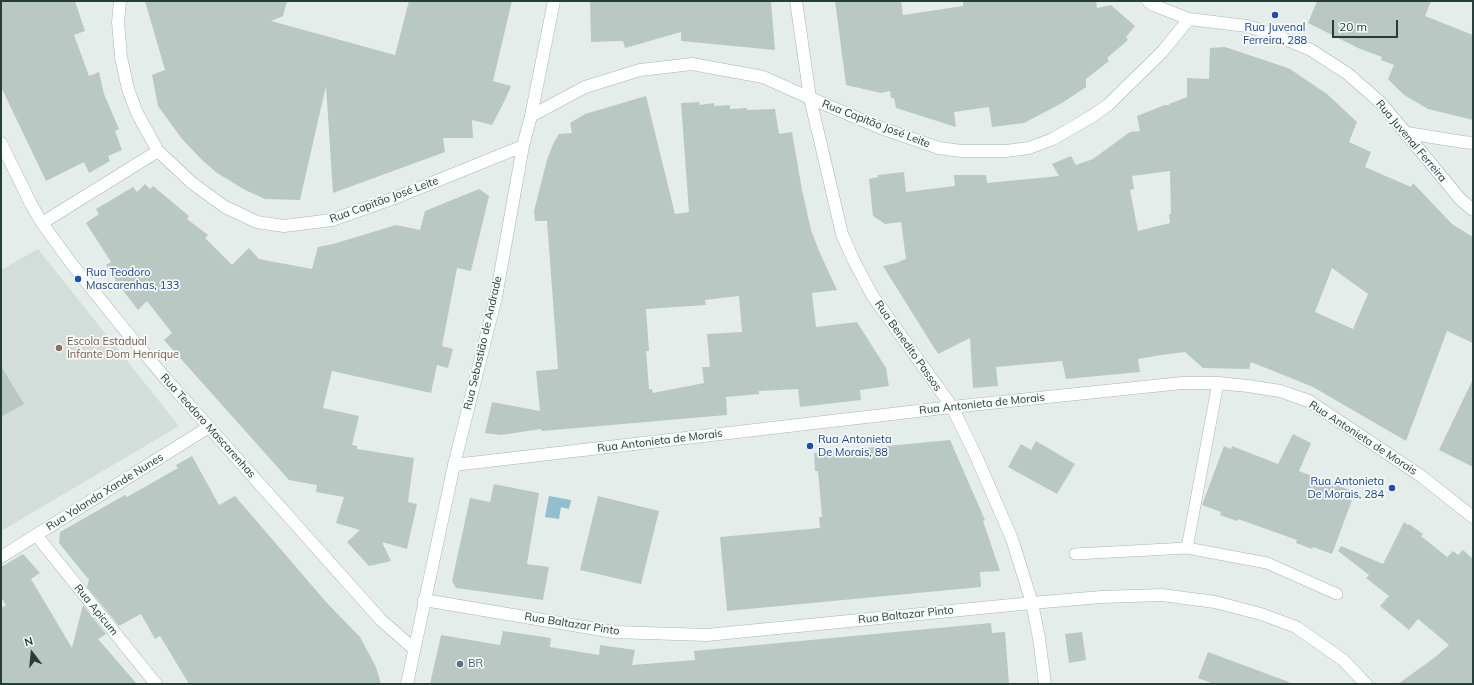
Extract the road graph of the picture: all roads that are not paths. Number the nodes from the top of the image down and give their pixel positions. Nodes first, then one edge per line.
1 (120, 1) edge
2 (554, 1) edge
3 (796, 1) edge
4 (1148, 1) edge
5 (1189, 19) junction
6 (810, 98) junction
7 (531, 116) junction
8 (1407, 133) junction
9 (1473, 143) edge
10 (523, 146) junction
11 (2, 147) edge
12 (158, 151) junction
13 (1473, 210) edge
14 (42, 222) junction
15 (1218, 383) junction
16 (952, 407) junction
17 (209, 427) junction
18 (454, 465) junction
19 (1473, 517) edge
20 (37, 536) junction
21 (1187, 548) junction
22 (1075, 554) dead end
23 (1, 557) edge
24 (1337, 594) dead end
25 (424, 600) junction
26 (1032, 602) junction
27 (414, 649) junction
28 (156, 684) edge
29 (407, 684) edge
30 (1045, 684) edge
31 (1366, 684) edge

1 - 12 street, Rua Capitão José Leite
2 - 7 street, Rua Sebastião de Andrade
3 - 6 street, Rua Benedito Passos
4 - 5 street, Rua Juvenal Ferreira
5 - 6 street, Rua Capitão José Leite
5 - 8 street, Rua Juvenal Ferreira
6 - 7 street, Rua Capitão José Leite
6 - 16 street, Rua Benedito Passos
7 - 10 street, Rua Sebastião de Andrade
8 - 9 street
8 - 13 street, Rua Juvenal Ferreira
10 - 12 street, Rua Capitão José Leite
10 - 18 street, Rua Sebastião de Andrade
11 - 14 street, Rua Teodoro Mascarenhas
12 - 14 street
14 - 17 street, Rua Teodoro Mascarenhas
15 - 16 street, Rua Antonieta de Morais
15 - 19 street, Rua Antonieta de Morais
15 - 21 lane
16 - 18 street, Rua Antonieta de Morais
16 - 26 street, Rua Benedito Passos
17 - 20 street, Rua Yolanda Xande Nunes
17 - 27 street, Rua Teodoro Mascarenhas
18 - 25 street, Rua Sebastião de Andrade
20 - 23 street, Rua Yolanda Xande Nunes
20 - 28 street, Rua Apicum
21 - 22 lane
21 - 24 lane
25 - 26 street, Rua Baltazar Pinto
25 - 27 street, Rua Sebastião de Andrade
26 - 30 street, Rua Benedito Passos
26 - 31 street, Rua Baltazar Pinto
27 - 29 street, Rua Sebastião de Andrade

